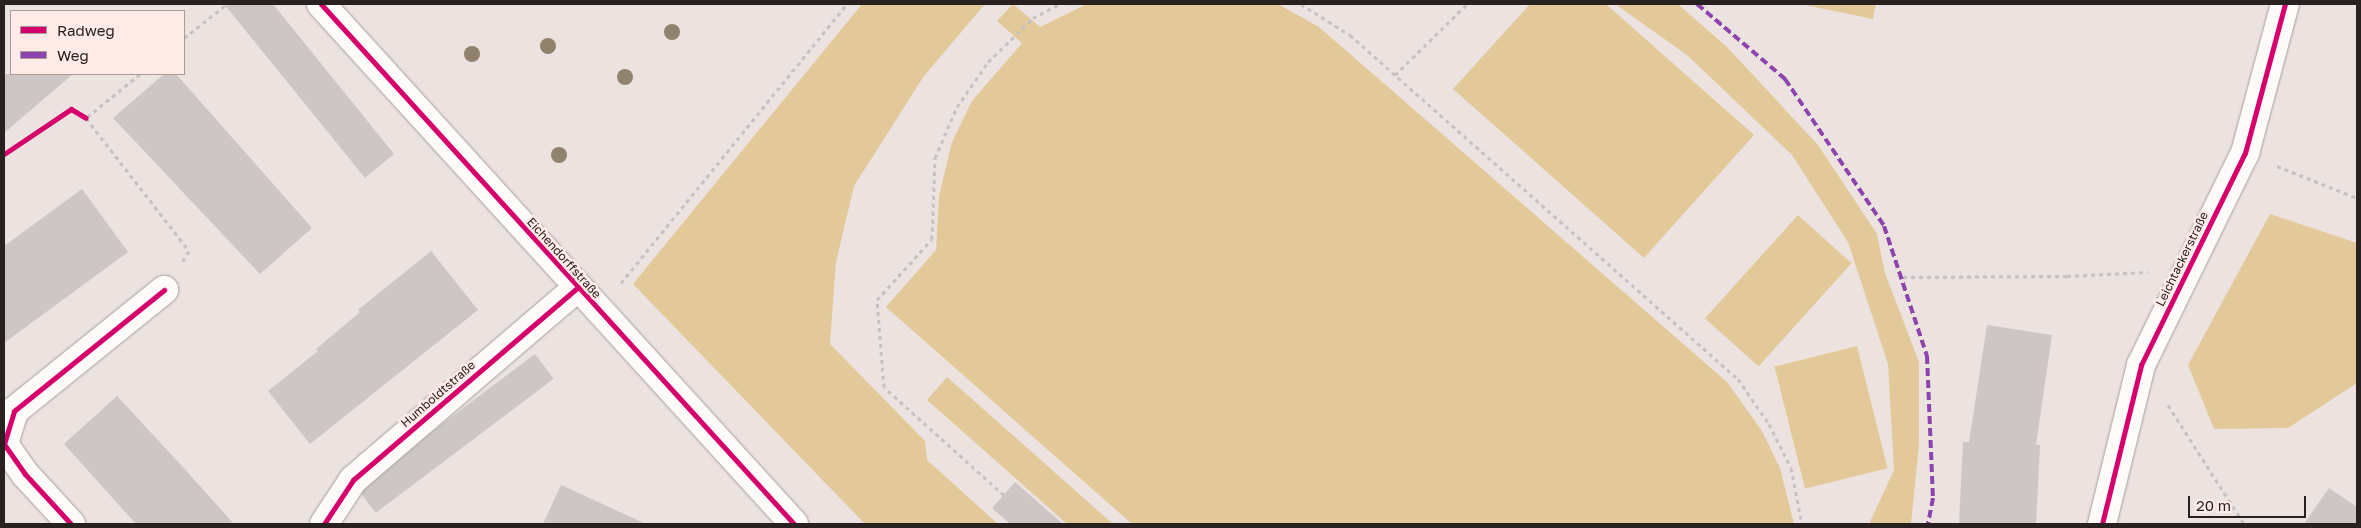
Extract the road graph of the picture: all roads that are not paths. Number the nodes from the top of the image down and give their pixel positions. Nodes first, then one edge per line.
1 (322, 4) edge
2 (2285, 4) edge
3 (577, 288) junction
4 (164, 290) road end
5 (71, 524) edge
6 (324, 524) edge
7 (794, 524) edge
8 (2102, 524) edge

1 - 3 street, Eichendorffstraße
2 - 8 street, Leichtackerstraße
3 - 6 street, Humboldtstraße
3 - 7 street, Eichendorffstraße
4 - 5 street

